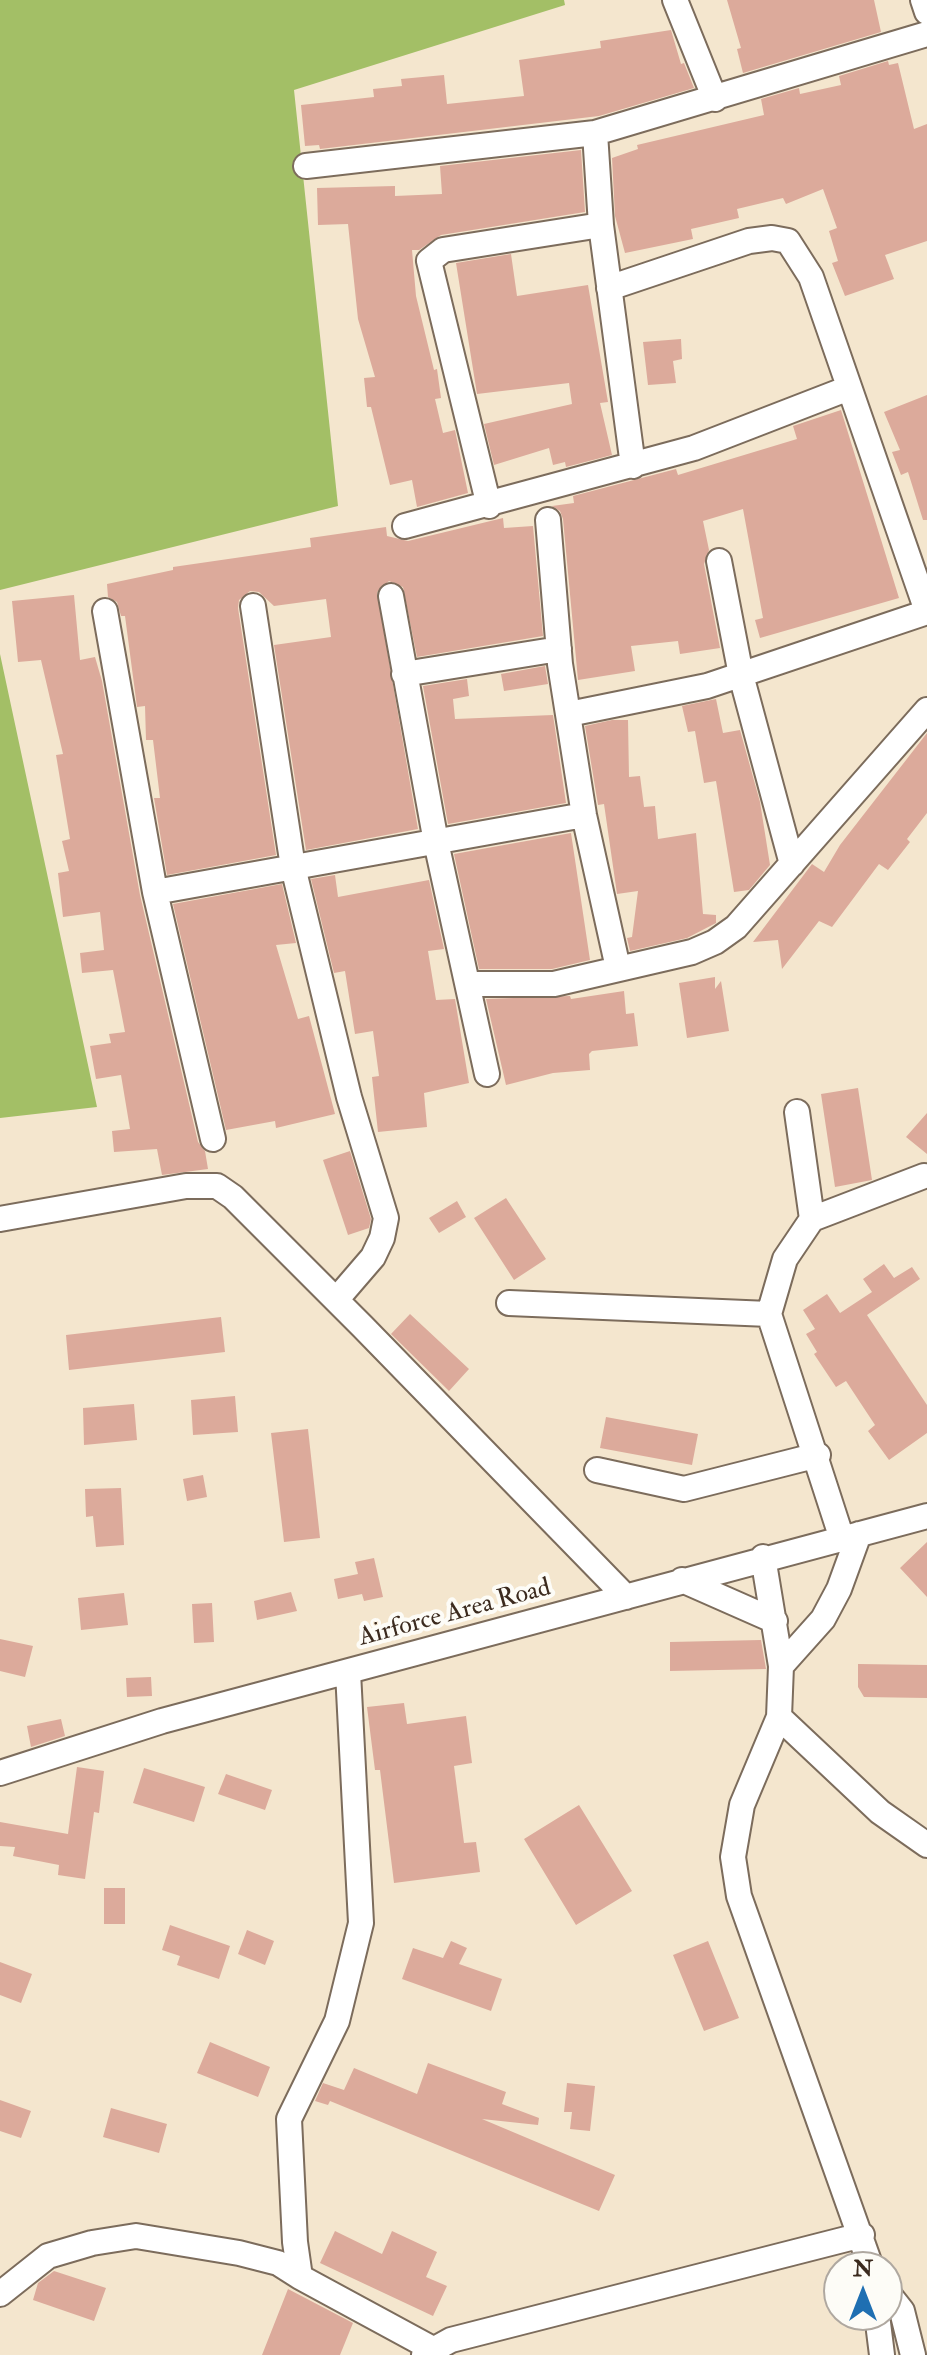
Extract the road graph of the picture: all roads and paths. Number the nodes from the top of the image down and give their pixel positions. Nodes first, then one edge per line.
1 (675, 0) edge
2 (923, 0) edge
3 (927, 12) edge
4 (927, 34) edge
5 (715, 99) junction
6 (595, 133) junction
7 (306, 166) dead end
8 (601, 225) junction
9 (609, 288) junction
10 (849, 388) junction
11 (633, 466) junction
12 (489, 506) junction
13 (548, 520) dead end
14 (405, 526) dead end
15 (719, 561) dead end
16 (391, 596) dead end
17 (253, 606) dead end
18 (105, 611) dead end
19 (927, 611) edge
20 (559, 649) junction
21 (404, 674) junction
22 (741, 675) junction
23 (927, 710) edge
24 (569, 714) junction
25 (584, 815) junction
26 (436, 842) junction
27 (792, 864) junction
28 (293, 867) junction
29 (155, 892) junction
30 (618, 968) junction
31 (468, 984) junction
32 (487, 1074) dead end
33 (797, 1112) dead end
34 (213, 1139) dead end
35 (924, 1176) dead end
36 (0, 1219) edge
37 (812, 1219) junction
38 (336, 1300) junction
39 (509, 1303) dead end
40 (769, 1314) junction
41 (818, 1455) junction
42 (597, 1470) dead end
43 (927, 1516) edge
44 (851, 1536) junction
45 (763, 1557) junction
46 (682, 1580) junction
47 (626, 1597) junction
48 (775, 1621) junction
49 (781, 1666) junction
50 (348, 1672) junction
51 (779, 1717) junction
52 (0, 1773) edge
53 (927, 1845) edge
54 (862, 2235) junction
55 (866, 2251) edge
56 (300, 2277) junction
57 (0, 2294) edge
58 (903, 2315) edge
59 (879, 2331) edge
60 (428, 2352) edge
61 (882, 2355) edge
62 (913, 2355) edge

1 - 5 street
2 - 3 street
4 - 5 street
5 - 6 street
6 - 7 street
6 - 8 street
8 - 9 street
8 - 12 street
9 - 10 street
9 - 11 street
10 - 11 street
10 - 19 street
11 - 12 street
12 - 14 street
13 - 20 street
15 - 22 street
16 - 21 street
17 - 28 street
18 - 29 street
19 - 22 street
20 - 21 street
20 - 24 street
21 - 26 street
22 - 24 street
22 - 27 street
23 - 27 street
24 - 25 street
25 - 26 street
25 - 30 street
26 - 28 street
26 - 31 street
27 - 30 street
28 - 29 street
28 - 38 street
29 - 34 street
30 - 31 street
31 - 32 street
33 - 37 street
35 - 37 street
36 - 38 street
37 - 40 street
38 - 47 street
39 - 40 street
40 - 41 street
41 - 42 street
41 - 44 street
43 - 44 street, Airforce Area Road
44 - 45 street, Airforce Area Road
44 - 49 street
45 - 46 street, Airforce Area Road
45 - 48 street
46 - 47 street, Airforce Area Road
46 - 48 street
47 - 50 street, Airforce Area Road
48 - 49 street
49 - 51 street
50 - 52 street, Airforce Area Road
50 - 56 street
51 - 53 street
51 - 54 street
54 - 55 street
54 - 60 street
56 - 57 street
56 - 60 street
58 - 62 street
59 - 61 street

